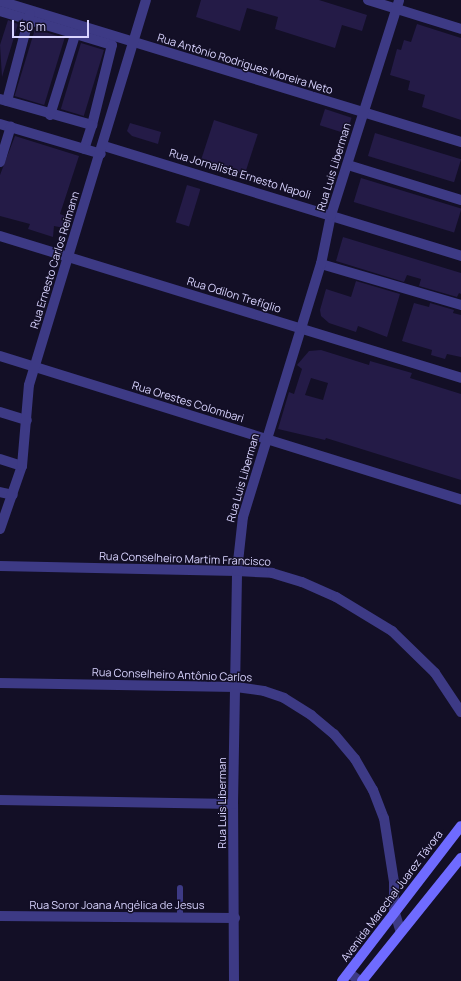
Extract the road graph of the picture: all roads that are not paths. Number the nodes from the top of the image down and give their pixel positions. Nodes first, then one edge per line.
1 (146, 0) edge
2 (368, 0) edge
3 (0, 1) edge
4 (398, 4) edge
5 (0, 11) edge
6 (30, 15) junction
7 (461, 29) edge
8 (75, 35) junction
9 (133, 43) junction
10 (4, 100) edge
11 (364, 112) junction
12 (50, 115) junction
13 (0, 124) edge
14 (92, 124) junction
15 (11, 127) junction
16 (461, 142) edge
17 (84, 149) junction
18 (102, 150) junction
19 (0, 162) edge
20 (348, 165) junction
21 (461, 200) edge
22 (331, 214) junction
23 (0, 236) edge
24 (461, 256) edge
25 (68, 258) junction
26 (321, 264) junction
27 (461, 304) edge
28 (300, 327) junction
29 (0, 356) edge
30 (35, 367) junction
31 (461, 378) edge
32 (0, 412) edge
33 (27, 420) junction
34 (267, 438) junction
35 (0, 459) edge
36 (22, 466) junction
37 (0, 492) edge
38 (13, 495) junction
39 (461, 500) edge
40 (2, 517) edge
41 (0, 529) edge
42 (0, 566) edge
43 (237, 571) junction
44 (0, 683) edge
45 (236, 687) junction
46 (461, 712) edge
47 (0, 800) edge
48 (233, 804) junction
49 (461, 826) edge
50 (461, 858) edge
51 (180, 888) dead end
52 (394, 910) junction
53 (0, 916) edge
54 (180, 917) junction
55 (235, 918) junction
56 (400, 930) junction
57 (349, 973) junction
58 (234, 981) edge
59 (342, 981) edge
60 (361, 981) edge

1 - 9 street, Rua Ernesto Carlos Reimann
2 - 4 street
3 - 6 street, Rua Antônio Rodrigues Moreira Neto
4 - 7 street
4 - 11 street, Rua Luis Liberman
5 - 6 street
6 - 8 street
6 - 9 street, Rua Antônio Rodrigues Moreira Neto
6 - 10 street
8 - 12 street
8 - 14 street
9 - 11 street, Rua Antônio Rodrigues Moreira Neto
9 - 18 street, Rua Ernesto Carlos Reimann
10 - 12 street
11 - 16 street, Rua Antônio Rodrigues Moreira Neto
11 - 20 street, Rua Luis Liberman
12 - 14 street
13 - 15 street, Rua Jornalista Ernesto Napoli
14 - 17 street
15 - 17 street, Rua Jornalista Ernesto Napoli
15 - 19 street
17 - 18 street, Rua Jornalista Ernesto Napoli
18 - 22 street, Rua Jornalista Ernesto Napoli
18 - 25 street, Rua Ernesto Carlos Reimann
20 - 21 street
20 - 22 street, Rua Luis Liberman
22 - 24 street, Rua Jornalista Ernesto Napoli
22 - 26 street, Rua Luis Liberman
23 - 25 street, Rua Odilon Trefíglio
25 - 28 street, Rua Odilon Trefíglio
25 - 30 street, Rua Ernesto Carlos Reimann
26 - 27 street
26 - 28 street, Rua Luis Liberman
28 - 31 street, Rua Odilon Trefíglio
28 - 34 street, Rua Luis Liberman
29 - 30 street, Rua Orestes Colombari
30 - 33 street, Rua Ernesto Carlos Reimann
30 - 34 street, Rua Orestes Colombari
32 - 33 street
33 - 36 street, Rua Ernesto Carlos Reimann
34 - 39 street, Rua Orestes Colombari
34 - 43 street, Rua Luis Liberman
35 - 36 street
36 - 38 street, Rua Ernesto Carlos Reimann
37 - 38 street
38 - 40 street, Rua Ernesto Carlos Reimann
40 - 41 street, Rua Ernesto Carlos Reimann
42 - 43 street, Rua Conselheiro Martim Francisco
43 - 45 street, Rua Luis Liberman
43 - 46 street, Rua Conselheiro Martim Francisco
44 - 45 street, Rua Conselheiro Antônio Carlos
45 - 48 street, Rua Luis Liberman
45 - 52 street, Rua Conselheiro Antônio Carlos
47 - 48 street
48 - 55 street, Rua Luis Liberman
49 - 52 street, Avenida Marechal Juarez Távora
50 - 56 street
51 - 54 lane
52 - 56 street, Rua Conselheiro Antônio Carlos
52 - 57 street, Avenida Marechal Juarez Távora
53 - 54 street, Rua Soror Joana Angélica de Jesus
54 - 55 street, Rua Soror Joana Angélica de Jesus
55 - 58 street, Rua Luis Liberman
56 - 60 street
57 - 59 street, Avenida Marechal Juarez Távora
57 - 60 street

